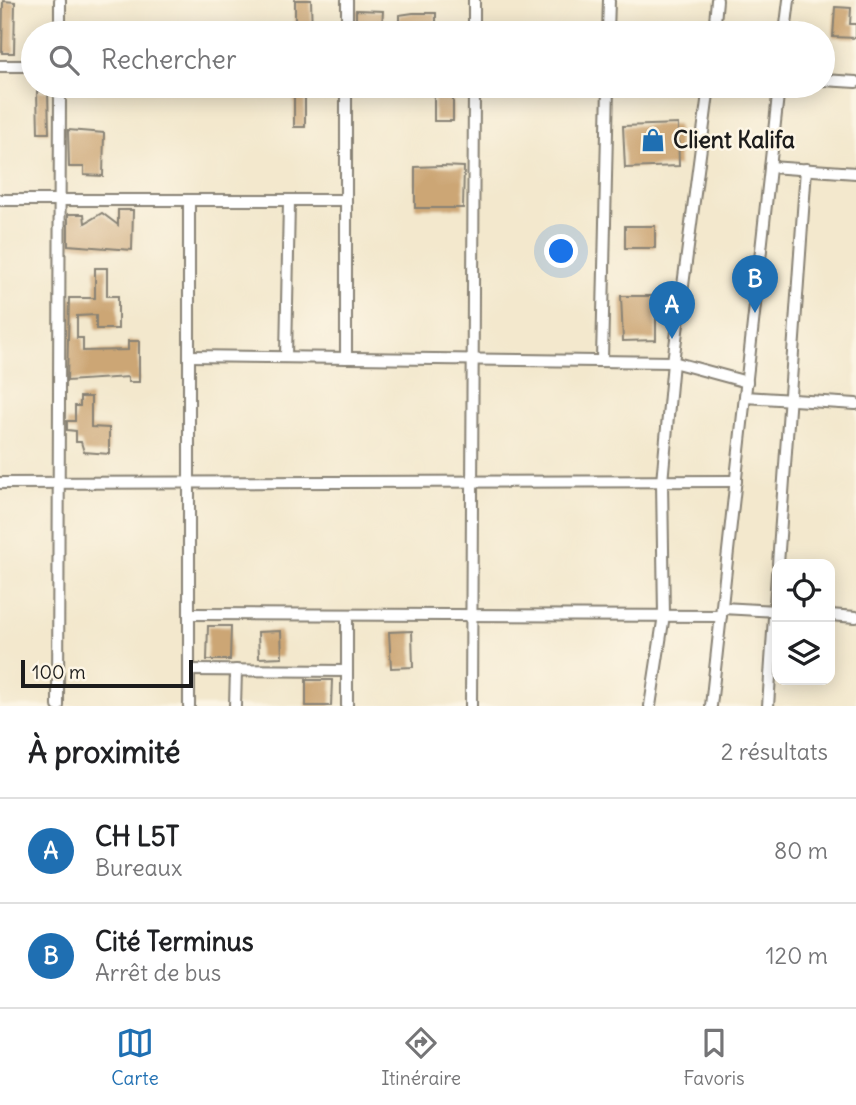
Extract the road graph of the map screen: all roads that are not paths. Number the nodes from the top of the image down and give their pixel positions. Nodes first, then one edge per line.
1 (60, 0) edge
2 (347, 0) edge
3 (474, 0) edge
4 (608, 0) edge
5 (716, 0) edge
6 (789, 0) edge
7 (60, 21) edge
8 (346, 21) edge
9 (474, 21) edge
10 (608, 21) edge
11 (715, 21) edge
12 (786, 21) edge
13 (0, 66) edge
14 (21, 66) edge
15 (835, 81) edge
16 (856, 82) edge
17 (60, 98) edge
18 (346, 98) edge
19 (474, 98) edge
20 (608, 98) edge
21 (707, 98) edge
22 (778, 98) edge
23 (770, 167) junction
24 (806, 169) junction
25 (856, 173) edge
26 (0, 200) edge
27 (59, 200) junction
28 (189, 200) junction
29 (346, 200) junction
30 (289, 201) junction
31 (189, 356) junction
32 (286, 357) junction
33 (346, 358) junction
34 (473, 359) junction
35 (602, 360) junction
36 (673, 362) junction
37 (747, 382) junction
38 (745, 397) junction
39 (790, 400) junction
40 (856, 404) edge
41 (736, 481) junction
42 (662, 482) junction
43 (0, 484) edge
44 (59, 484) junction
45 (189, 484) junction
46 (472, 484) junction
47 (778, 559) edge
48 (772, 611) edge
49 (722, 612) junction
50 (189, 614) junction
51 (347, 615) junction
52 (472, 615) junction
53 (664, 615) junction
54 (835, 615) edge
55 (856, 617) edge
56 (775, 622) edge
57 (189, 670) junction
58 (236, 670) junction
59 (347, 671) junction
60 (58, 706) edge
61 (189, 706) edge
62 (235, 706) edge
63 (347, 706) edge
64 (471, 706) edge
65 (650, 706) edge
66 (711, 706) edge
67 (768, 706) edge

1 - 7 street
2 - 8 street
3 - 9 street
4 - 10 street
5 - 11 street
6 - 12 street
13 - 14 street
15 - 16 street
17 - 27 street
18 - 29 street
19 - 34 street
20 - 35 street
21 - 36 street
22 - 23 street
23 - 24 street
23 - 37 street
24 - 25 street
24 - 39 street
26 - 27 street
27 - 28 street
27 - 44 street
28 - 30 street
28 - 31 street
29 - 30 street
29 - 33 street
30 - 32 street
31 - 32 street
31 - 45 street
32 - 33 street
33 - 34 street
34 - 35 street
34 - 46 street
35 - 36 street
36 - 37 street
36 - 42 street
37 - 38 street
38 - 39 street
38 - 41 street
39 - 40 street
39 - 47 street
41 - 42 street
41 - 49 street
42 - 46 street
42 - 53 street
43 - 44 street
44 - 45 street
44 - 60 street
45 - 46 street
45 - 50 street
46 - 52 street
48 - 49 street
49 - 53 street
49 - 66 street
50 - 51 street
50 - 57 street
51 - 52 street
51 - 59 street
52 - 53 street
52 - 64 street
53 - 65 street
54 - 55 street
56 - 67 street
57 - 58 street
57 - 61 street
58 - 59 street
58 - 62 street
59 - 63 street

